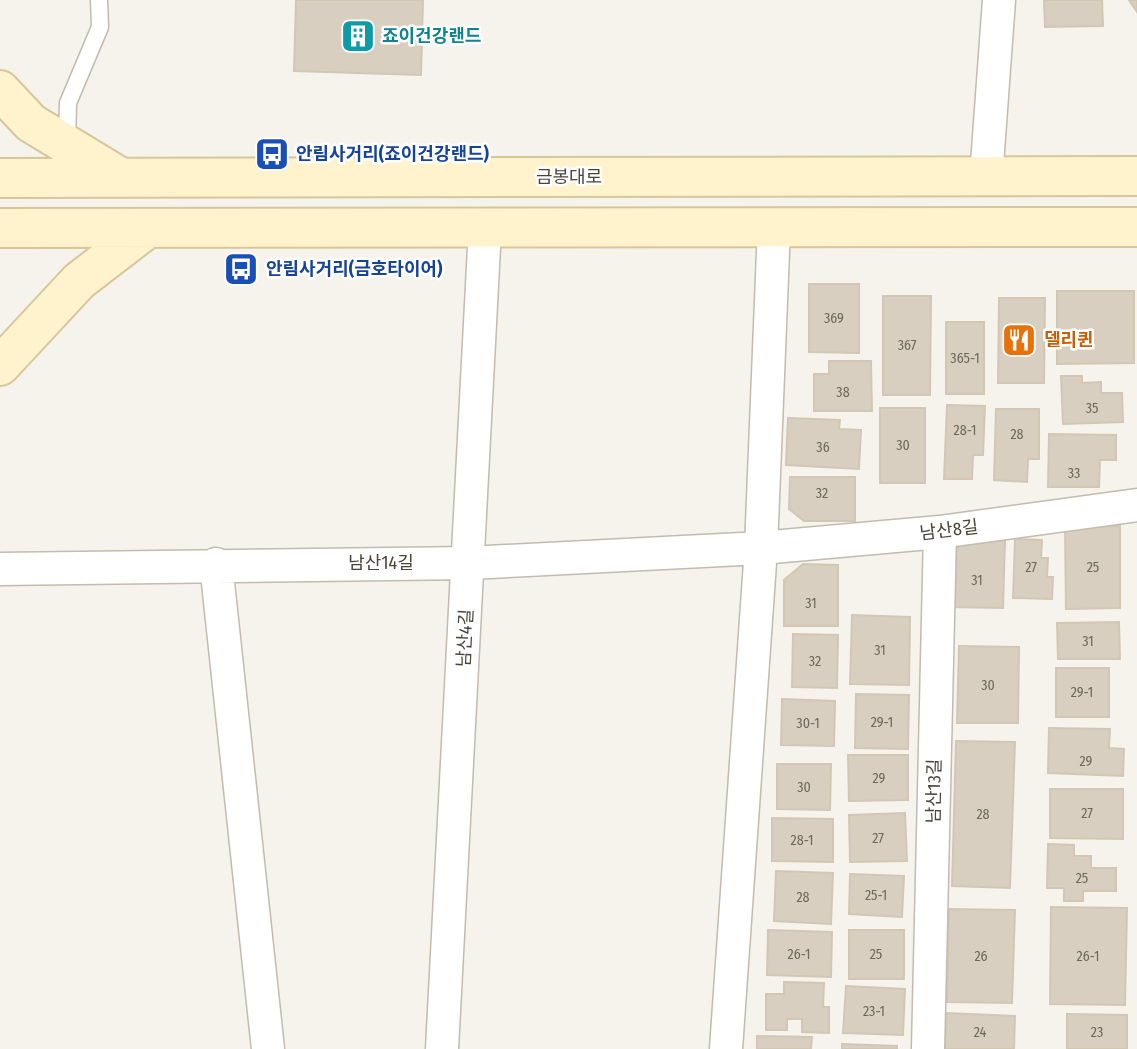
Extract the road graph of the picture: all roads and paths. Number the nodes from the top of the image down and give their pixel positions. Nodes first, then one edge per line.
1 (99, 0) edge
2 (999, 0) edge
3 (0, 90) edge
4 (67, 145) junction
5 (0, 177) edge
6 (986, 177) junction
7 (1137, 177) edge
8 (122, 178) junction
9 (774, 227) junction
10 (1137, 227) edge
11 (0, 228) edge
12 (148, 228) junction
13 (485, 228) junction
14 (0, 366) edge
15 (1137, 505) edge
16 (940, 532) junction
17 (761, 548) junction
18 (469, 563) junction
19 (216, 564) junction
20 (0, 569) edge
21 (268, 1049) edge
22 (442, 1049) edge
23 (726, 1049) edge
24 (928, 1049) edge

1 - 4 lane
2 - 6 street
3 - 4 street
4 - 8 street
5 - 8 street, 금봉대로
6 - 7 street, 금봉대로
6 - 8 street, 금봉대로
9 - 10 street
9 - 13 street
9 - 17 street
11 - 12 street
12 - 13 street
12 - 14 street
13 - 18 street, 남산4길
15 - 16 street, 남산8길
16 - 17 street, 남산8길
16 - 24 street, 남산13길
17 - 18 street, 남산14길
17 - 23 street
18 - 19 street, 남산14길
18 - 22 street, 남산4길
19 - 20 street, 남산14길
19 - 21 street

